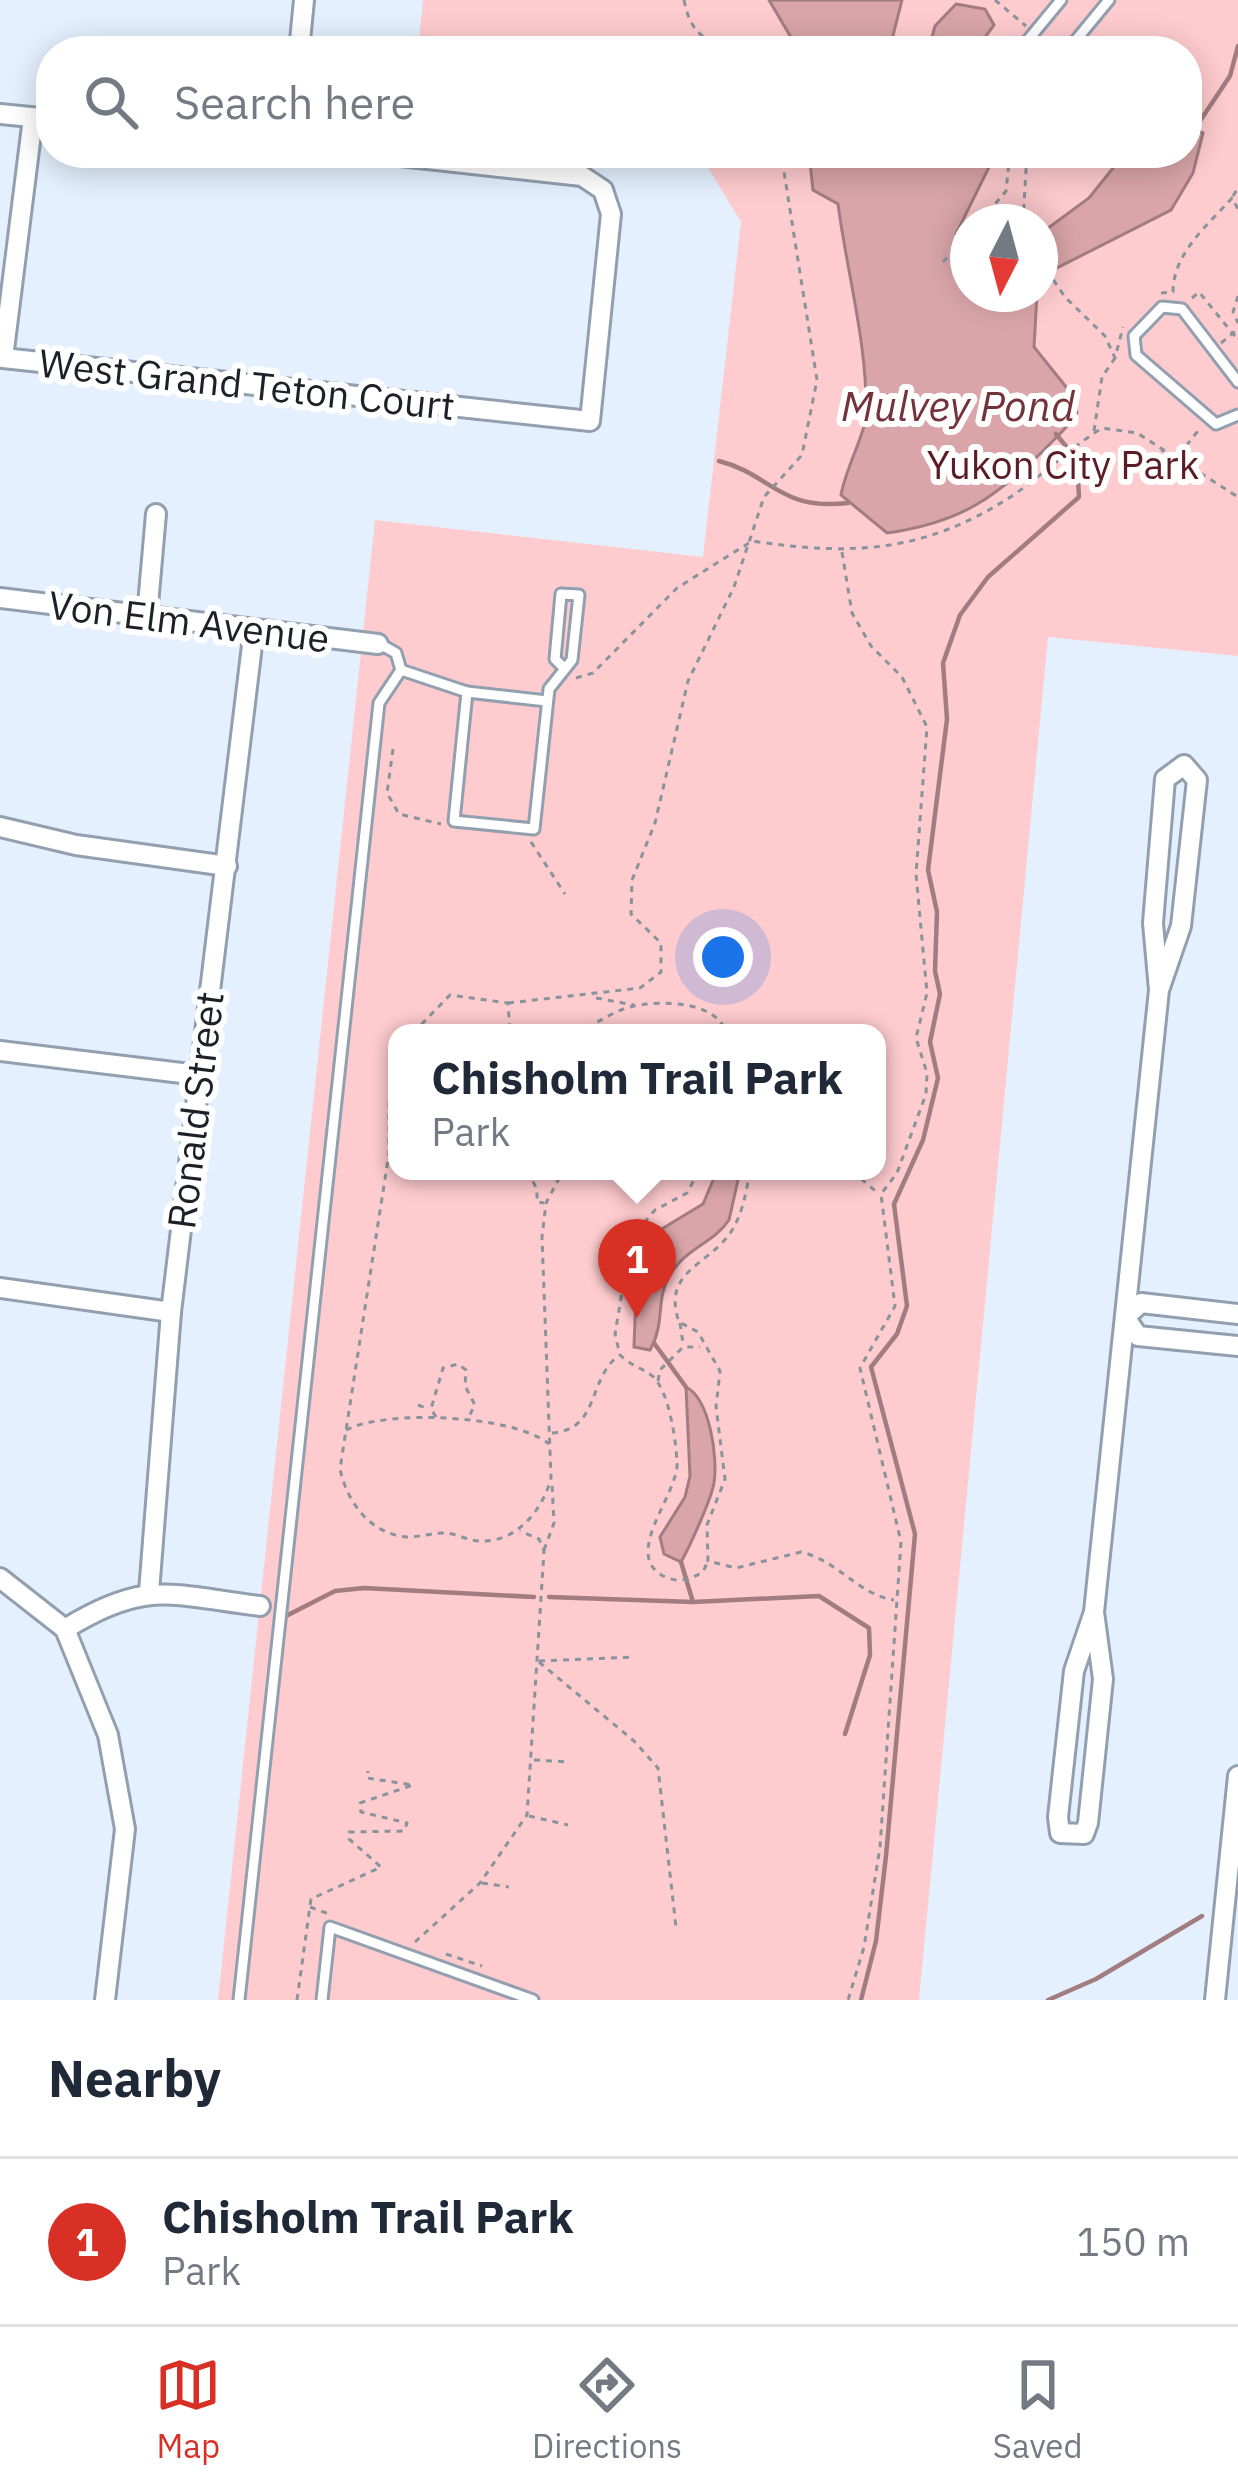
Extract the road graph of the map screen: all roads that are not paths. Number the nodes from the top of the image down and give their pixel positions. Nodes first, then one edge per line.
1 (304, 0) edge
2 (1061, 0) edge
3 (1109, 0) edge
4 (300, 36) edge
5 (1032, 36) edge
6 (1079, 36) edge
7 (0, 114) edge
8 (36, 117) edge
9 (36, 155) edge
10 (509, 168) edge
11 (1238, 382) edge
12 (1238, 416) edge
13 (155, 514) dead end
14 (0, 598) edge
15 (148, 616) junction
16 (254, 628) junction
17 (378, 644) joint
18 (562, 666) junction
19 (401, 670) junction
20 (467, 692) junction
21 (547, 701) junction
22 (0, 827) edge
23 (227, 866) junction
24 (1159, 990) junction
25 (0, 1051) edge
26 (198, 1075) junction
27 (0, 1288) edge
28 (171, 1312) junction
29 (1238, 1313) edge
30 (1125, 1317) junction
31 (1238, 1346) edge
32 (0, 1578) edge
33 (149, 1592) junction
34 (260, 1606) dead end
35 (1094, 1612) junction
36 (65, 1629) junction
37 (1238, 1776) edge
38 (105, 2000) edge
39 (239, 2000) edge
40 (322, 2000) edge
41 (533, 2000) edge
42 (1220, 2000) edge

1 - 4 street
2 - 5 lane
3 - 6 lane
7 - 8 street
9 - 10 street, West Grand Teton Court
11 - 12 lane
13 - 15 street
14 - 15 street, Von Elm Avenue
15 - 16 street, Von Elm Avenue
16 - 17 street, Von Elm Avenue
16 - 23 street, Ronald Street
17 - 19 lane
18 - 18 lane
18 - 21 lane
19 - 20 lane
19 - 39 lane
20 - 21 lane
20 - 21 lane
22 - 23 street
23 - 26 street, Ronald Street
24 - 24 street
24 - 30 street
25 - 26 street
26 - 28 street, Ronald Street
27 - 28 street
28 - 33 street, Ronald Street
29 - 30 street
30 - 31 street
30 - 35 street
32 - 36 street
33 - 34 street
33 - 36 street
35 - 35 street
36 - 38 street
37 - 42 street
40 - 41 lane

